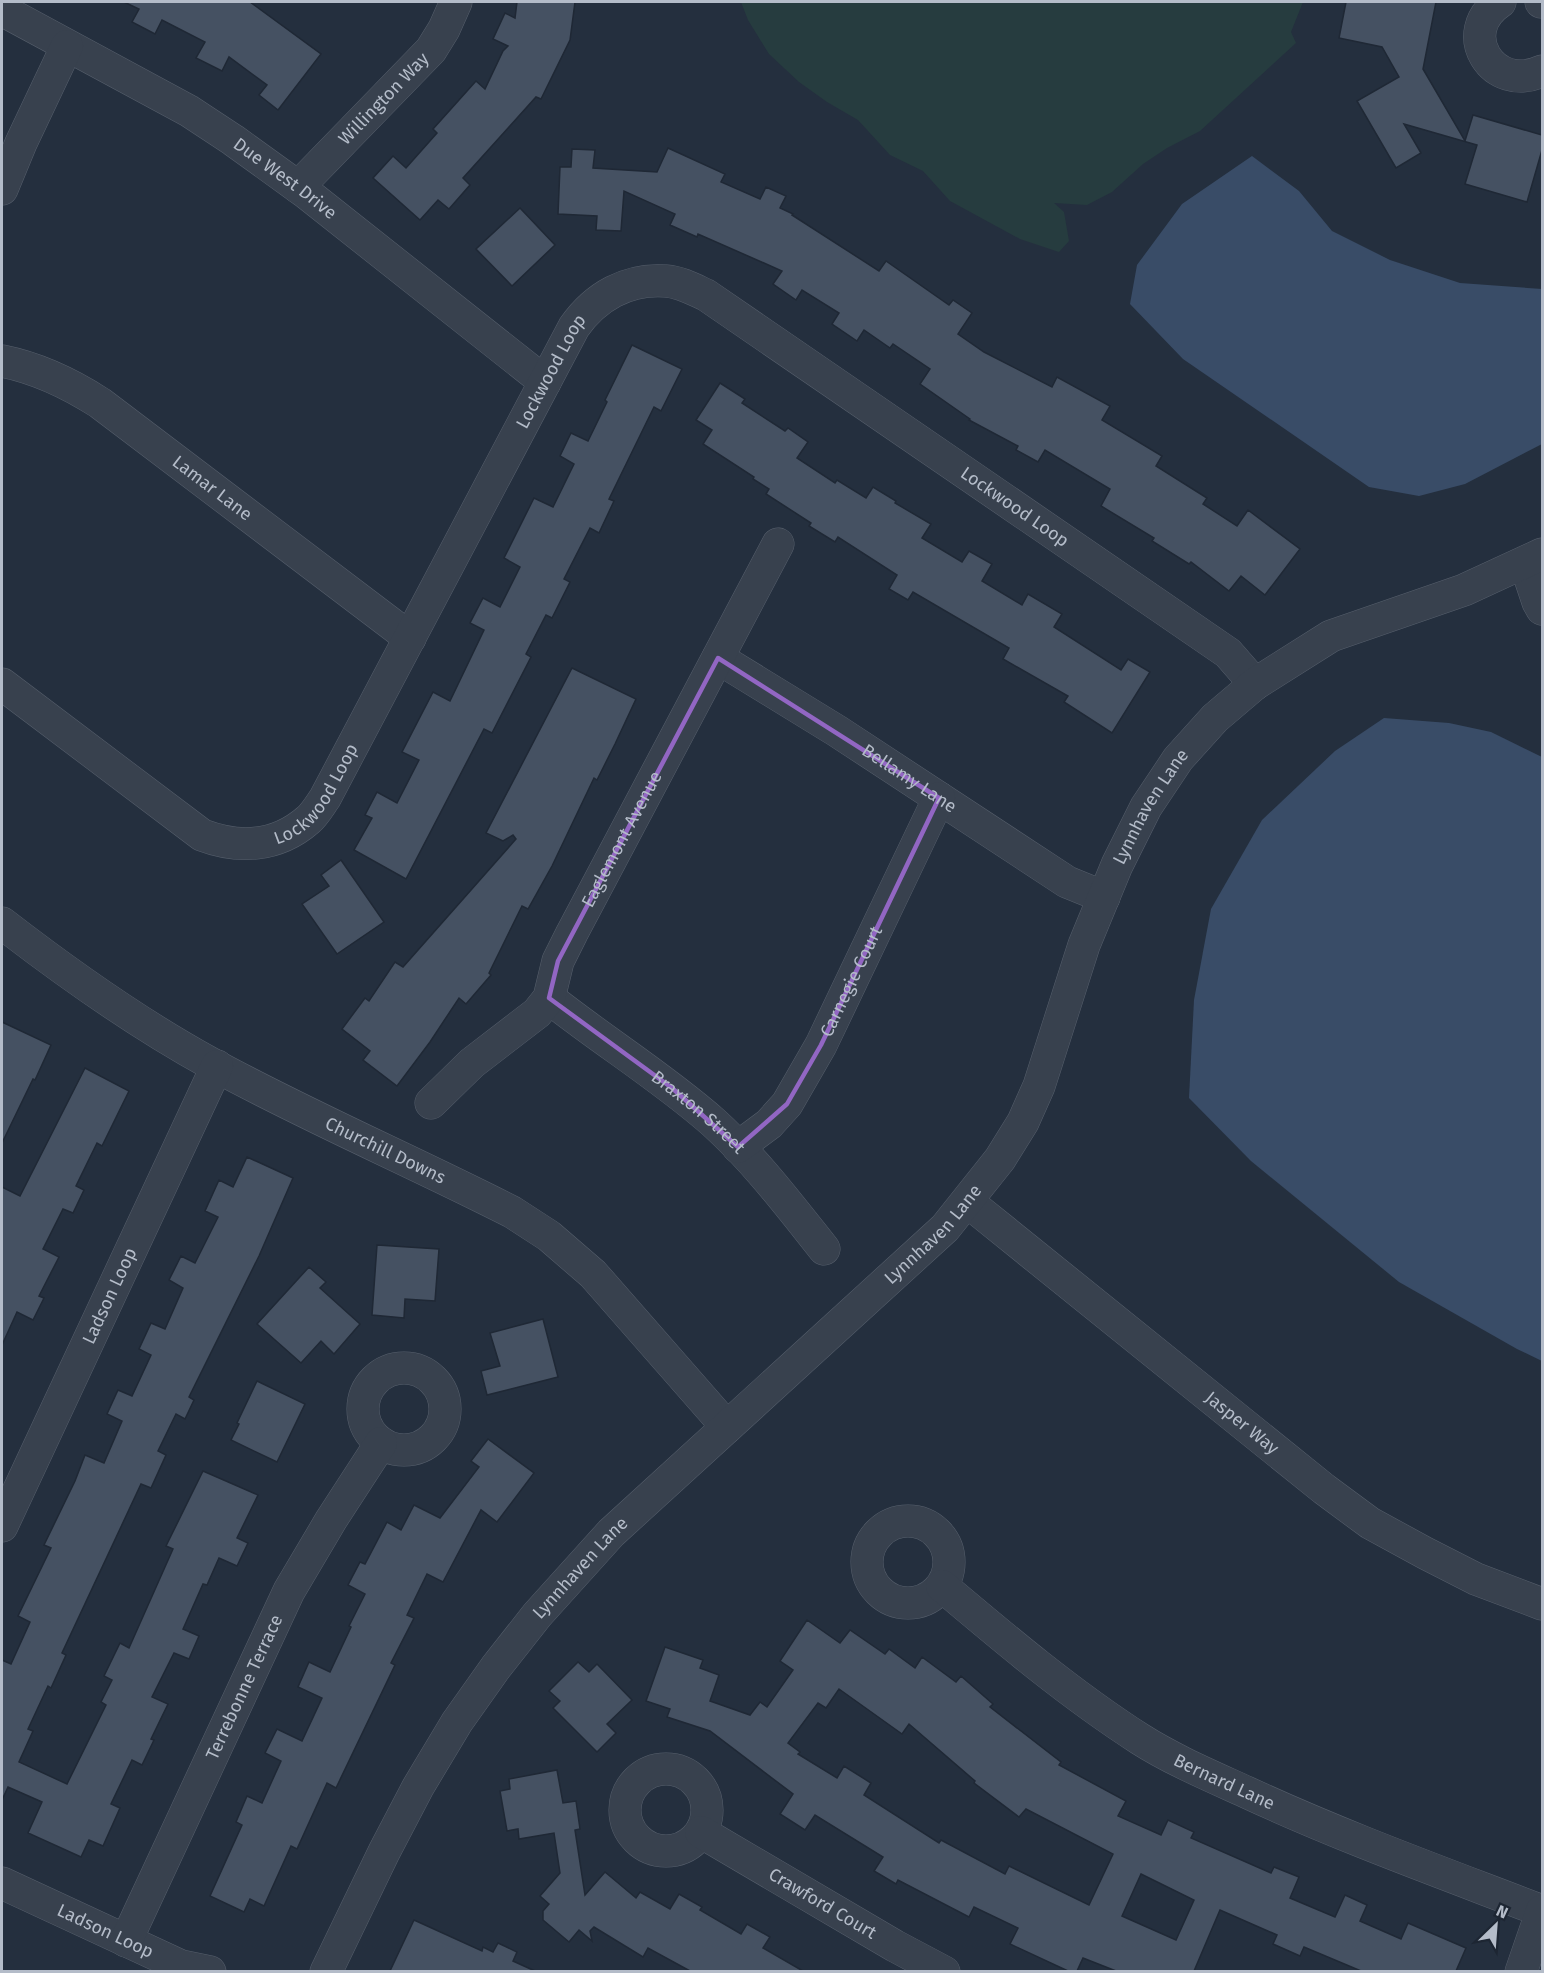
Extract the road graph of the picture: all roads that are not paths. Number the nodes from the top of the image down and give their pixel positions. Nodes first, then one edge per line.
1 (456, 2) edge
2 (1500, 2) edge
3 (2, 10) edge
4 (67, 46) junction
5 (1542, 71) edge
6 (298, 187) junction
7 (2, 189) edge
8 (2, 361) edge
9 (545, 382) junction
10 (778, 544) dead end
11 (1534, 558) edge
12 (1542, 609) edge
13 (410, 638) junction
14 (718, 658) junction
15 (2, 684) edge
16 (1255, 684) junction
17 (939, 798) junction
18 (1104, 897) junction
19 (2, 923) edge
20 (549, 998) junction
21 (217, 1066) junction
22 (431, 1103) dead end
23 (738, 1147) junction
24 (968, 1202) junction
25 (824, 1249) dead end
26 (728, 1427) junction
27 (381, 1443) dead end
28 (2, 1526) edge
29 (942, 1586) dead end
30 (1542, 1604) edge
31 (701, 1833) dead end
32 (2, 1883) edge
33 (1542, 1911) edge
34 (126, 1941) junction
35 (210, 1971) edge
36 (326, 1971) edge
37 (945, 1971) edge
38 (1521, 1971) edge

1 - 6 street, Willington Way
2 - 5 street
3 - 4 street, Due West Drive
4 - 6 street, Due West Drive
4 - 7 street
6 - 9 street, Due West Drive
8 - 13 street, Lamar Lane
9 - 13 street, Lockwood Loop
9 - 16 street, Lockwood Loop
10 - 14 street, Eaglemont Avenue
11 - 12 street
11 - 16 street, Lynnhaven Lane
13 - 15 street, Lockwood Loop
14 - 17 street, Bellamy Lane
14 - 20 street, Eaglemont Avenue
16 - 18 street, Lynnhaven Lane
17 - 18 street, Bellamy Lane
17 - 23 street, Carnegie Court
18 - 24 street, Lynnhaven Lane
19 - 21 street, Churchill Downs
20 - 22 street, Eaglemont Avenue
20 - 23 street, Braxton Street
21 - 26 street, Churchill Downs
21 - 28 street, Ladson Loop
23 - 25 street, Braxton Street
24 - 26 street, Lynnhaven Lane
24 - 30 street, Jasper Way
26 - 36 street, Lynnhaven Lane
27 - 34 street, Terrebonne Terrace
29 - 33 street, Bernard Lane
31 - 37 street, Crawford Court
32 - 34 street, Ladson Loop
33 - 38 street
34 - 35 street, Ladson Loop

